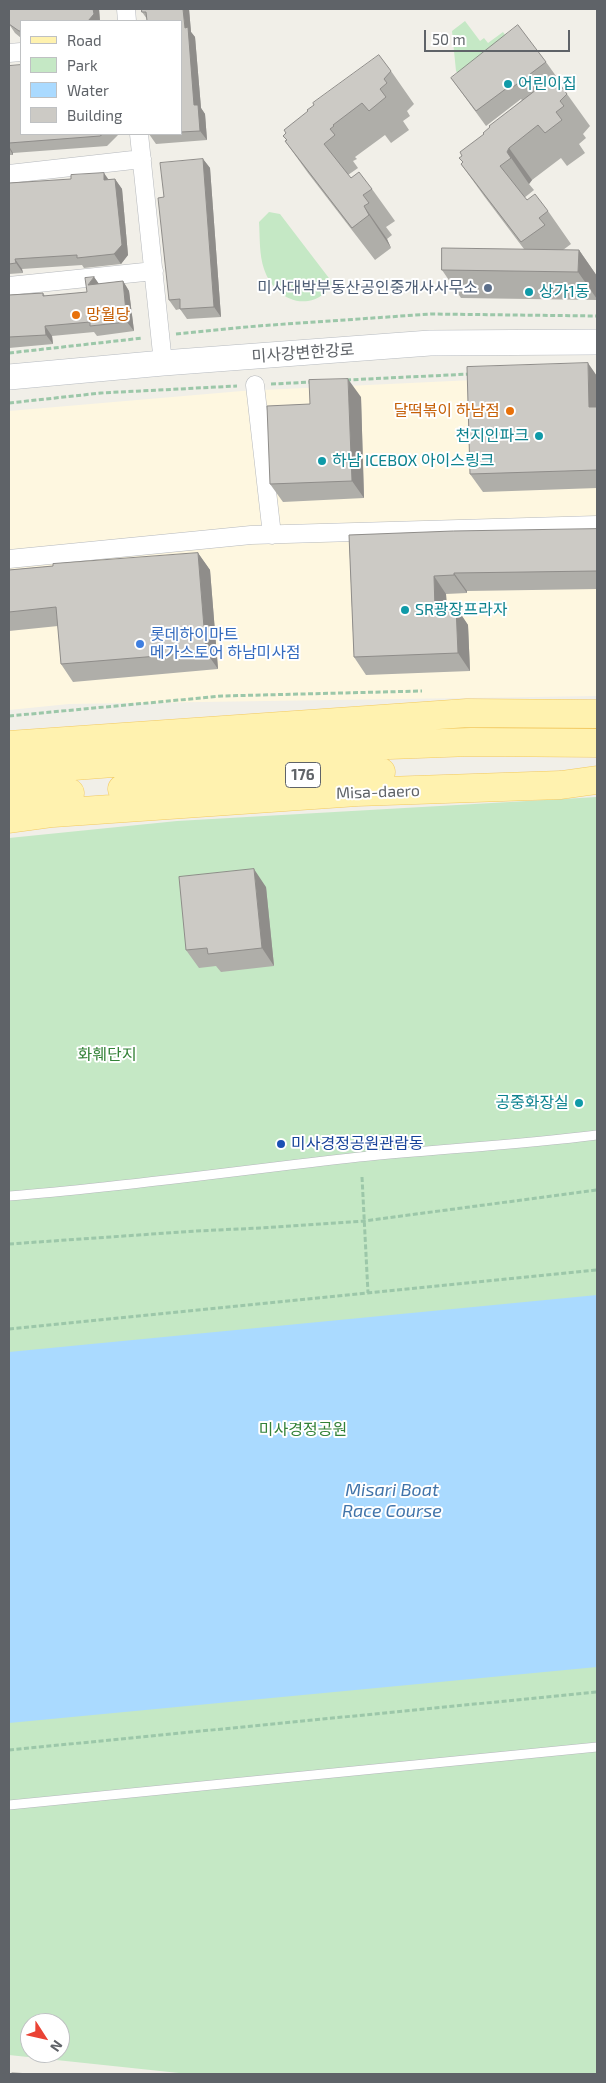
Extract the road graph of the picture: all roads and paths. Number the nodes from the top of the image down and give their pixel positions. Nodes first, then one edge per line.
1 (139, 135) edge
2 (142, 159) junction
3 (9, 174) edge
4 (154, 271) junction
5 (9, 286) edge
6 (597, 316) edge
7 (160, 336) junction
8 (597, 342) edge
9 (9, 353) edge
10 (163, 363) junction
11 (474, 374) edge
12 (9, 377) edge
13 (342, 380) edge
14 (314, 382) edge
15 (255, 385) junction
16 (9, 403) edge
17 (597, 525) edge
18 (272, 535) junction
19 (9, 559) edge
20 (430, 691) dead end
21 (597, 714) edge
22 (9, 716) edge
23 (597, 744) edge
24 (9, 746) edge
25 (9, 771) edge
26 (597, 776) edge
27 (597, 780) edge
28 (9, 798) edge
29 (9, 819) edge
30 (597, 1135) edge
31 (362, 1178) dead end
32 (597, 1190) edge
33 (9, 1196) edge
34 (364, 1221) junction
35 (9, 1244) edge
36 (597, 1270) edge
37 (368, 1293) junction
38 (9, 1329) edge
39 (597, 1692) edge
40 (597, 1747) edge
41 (9, 1750) edge
42 (9, 1805) edge

1 - 2 street
2 - 3 street
2 - 4 street
4 - 5 street
4 - 7 street
6 - 7 path
7 - 9 path
7 - 10 street
8 - 10 street, 미사강변한강로
10 - 12 street, 미사강변한강로
11 - 13 path
14 - 15 path
15 - 16 path
15 - 18 street
17 - 18 street
18 - 19 street
20 - 22 path
21 - 24 main road
23 - 25 main road, 176
26 - 28 main road, Misa-daero / 176
27 - 29 main road, Misa-daero
30 - 33 lane
31 - 34 path
32 - 34 path
34 - 35 path
34 - 37 path
36 - 37 path
37 - 38 path
39 - 41 path
40 - 42 lane

